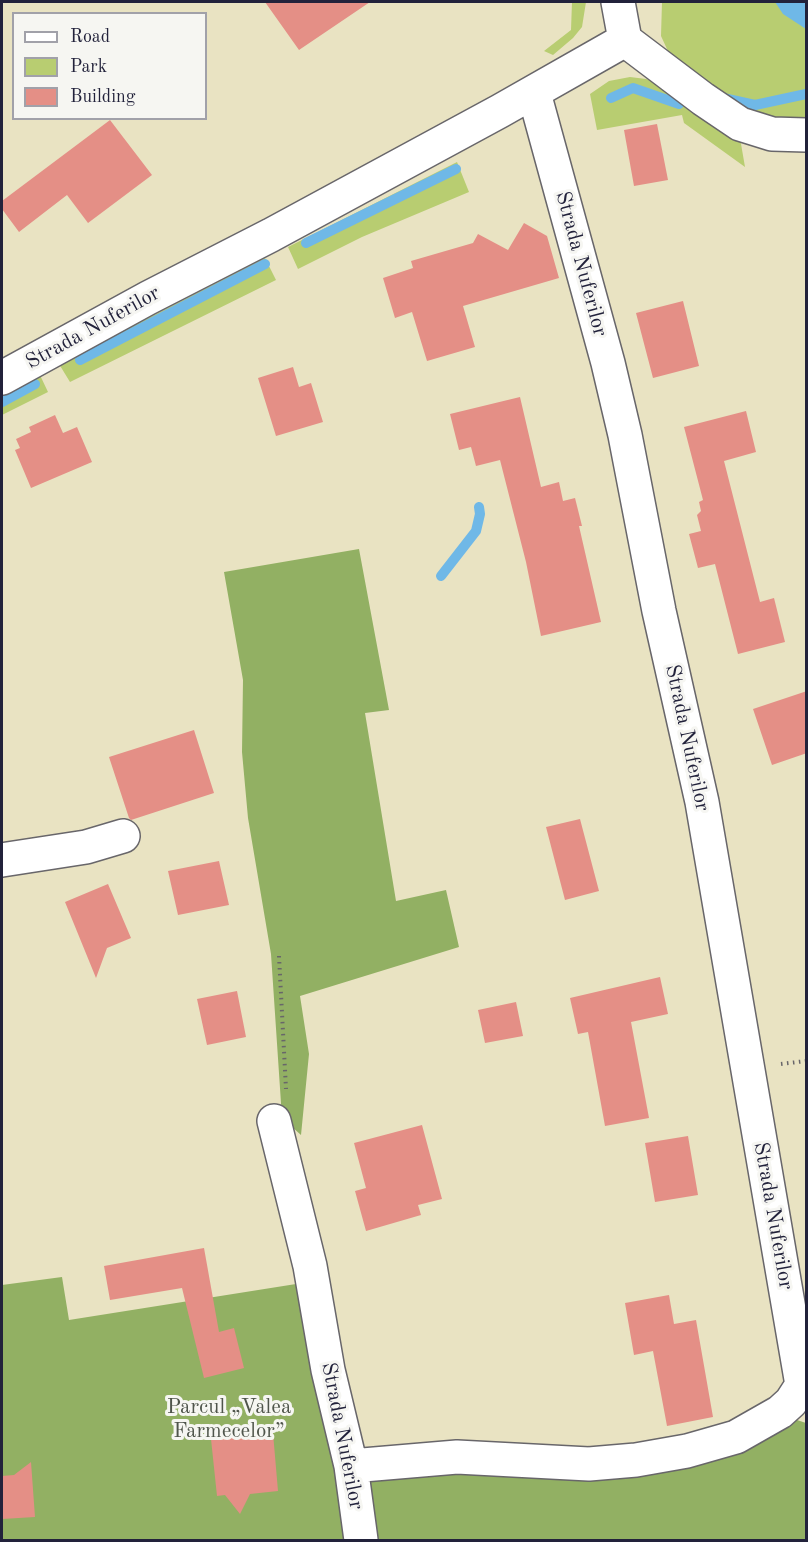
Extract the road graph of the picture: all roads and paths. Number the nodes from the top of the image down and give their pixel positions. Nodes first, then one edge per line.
1 (618, 2) edge
2 (625, 40) junction
3 (534, 93) junction
4 (807, 135) edge
5 (2, 378) edge
6 (123, 836) dead end
7 (2, 860) edge
8 (279, 956) dead end
9 (280, 1110) joint
10 (804, 1388) edge
11 (351, 1466) junction
12 (361, 1540) edge

1 - 2 street
2 - 3 street, Strada Nuferilor
2 - 4 street
3 - 5 street, Strada Nuferilor
3 - 10 street, Strada Nuferilor
6 - 7 street
8 - 9 path
9 - 11 street, Strada Nuferilor
10 - 11 street
11 - 12 street, Strada Nuferilor

